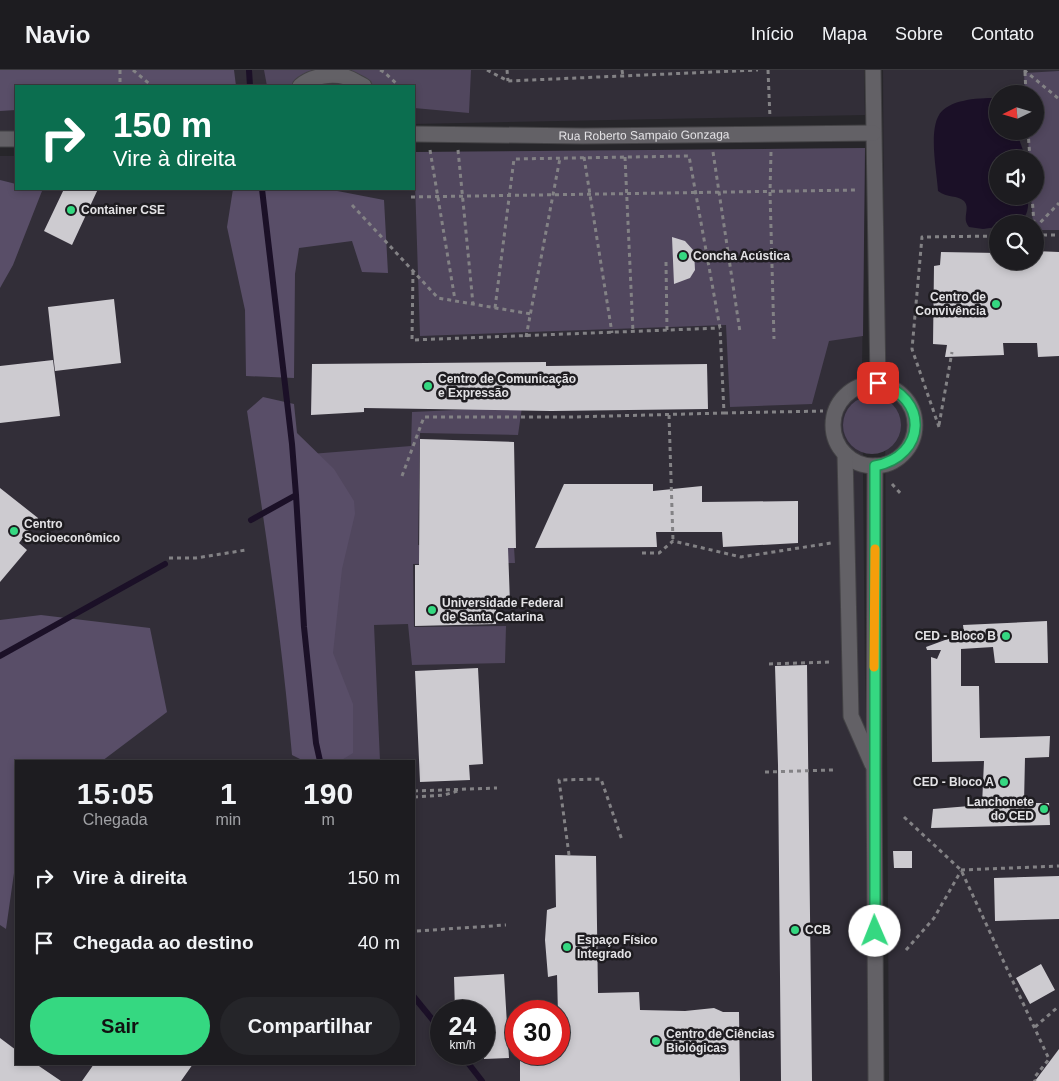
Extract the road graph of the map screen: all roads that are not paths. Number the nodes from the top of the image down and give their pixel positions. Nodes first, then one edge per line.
1 (873, 70) edge
2 (301, 85) edge
3 (362, 85) edge
4 (874, 133) junction
5 (421, 134) edge
6 (0, 139) edge
7 (15, 139) edge
8 (878, 383) junction
9 (845, 454) junction
10 (875, 466) junction
11 (874, 769) junction
12 (876, 1081) edge

1 - 4 street
2 - 3 street
4 - 5 street, Rua Roberto Sampaio Gonzaga
4 - 8 street
6 - 7 street
8 - 9 street
8 - 10 street
9 - 10 street
9 - 11 street
10 - 11 street
11 - 12 street

